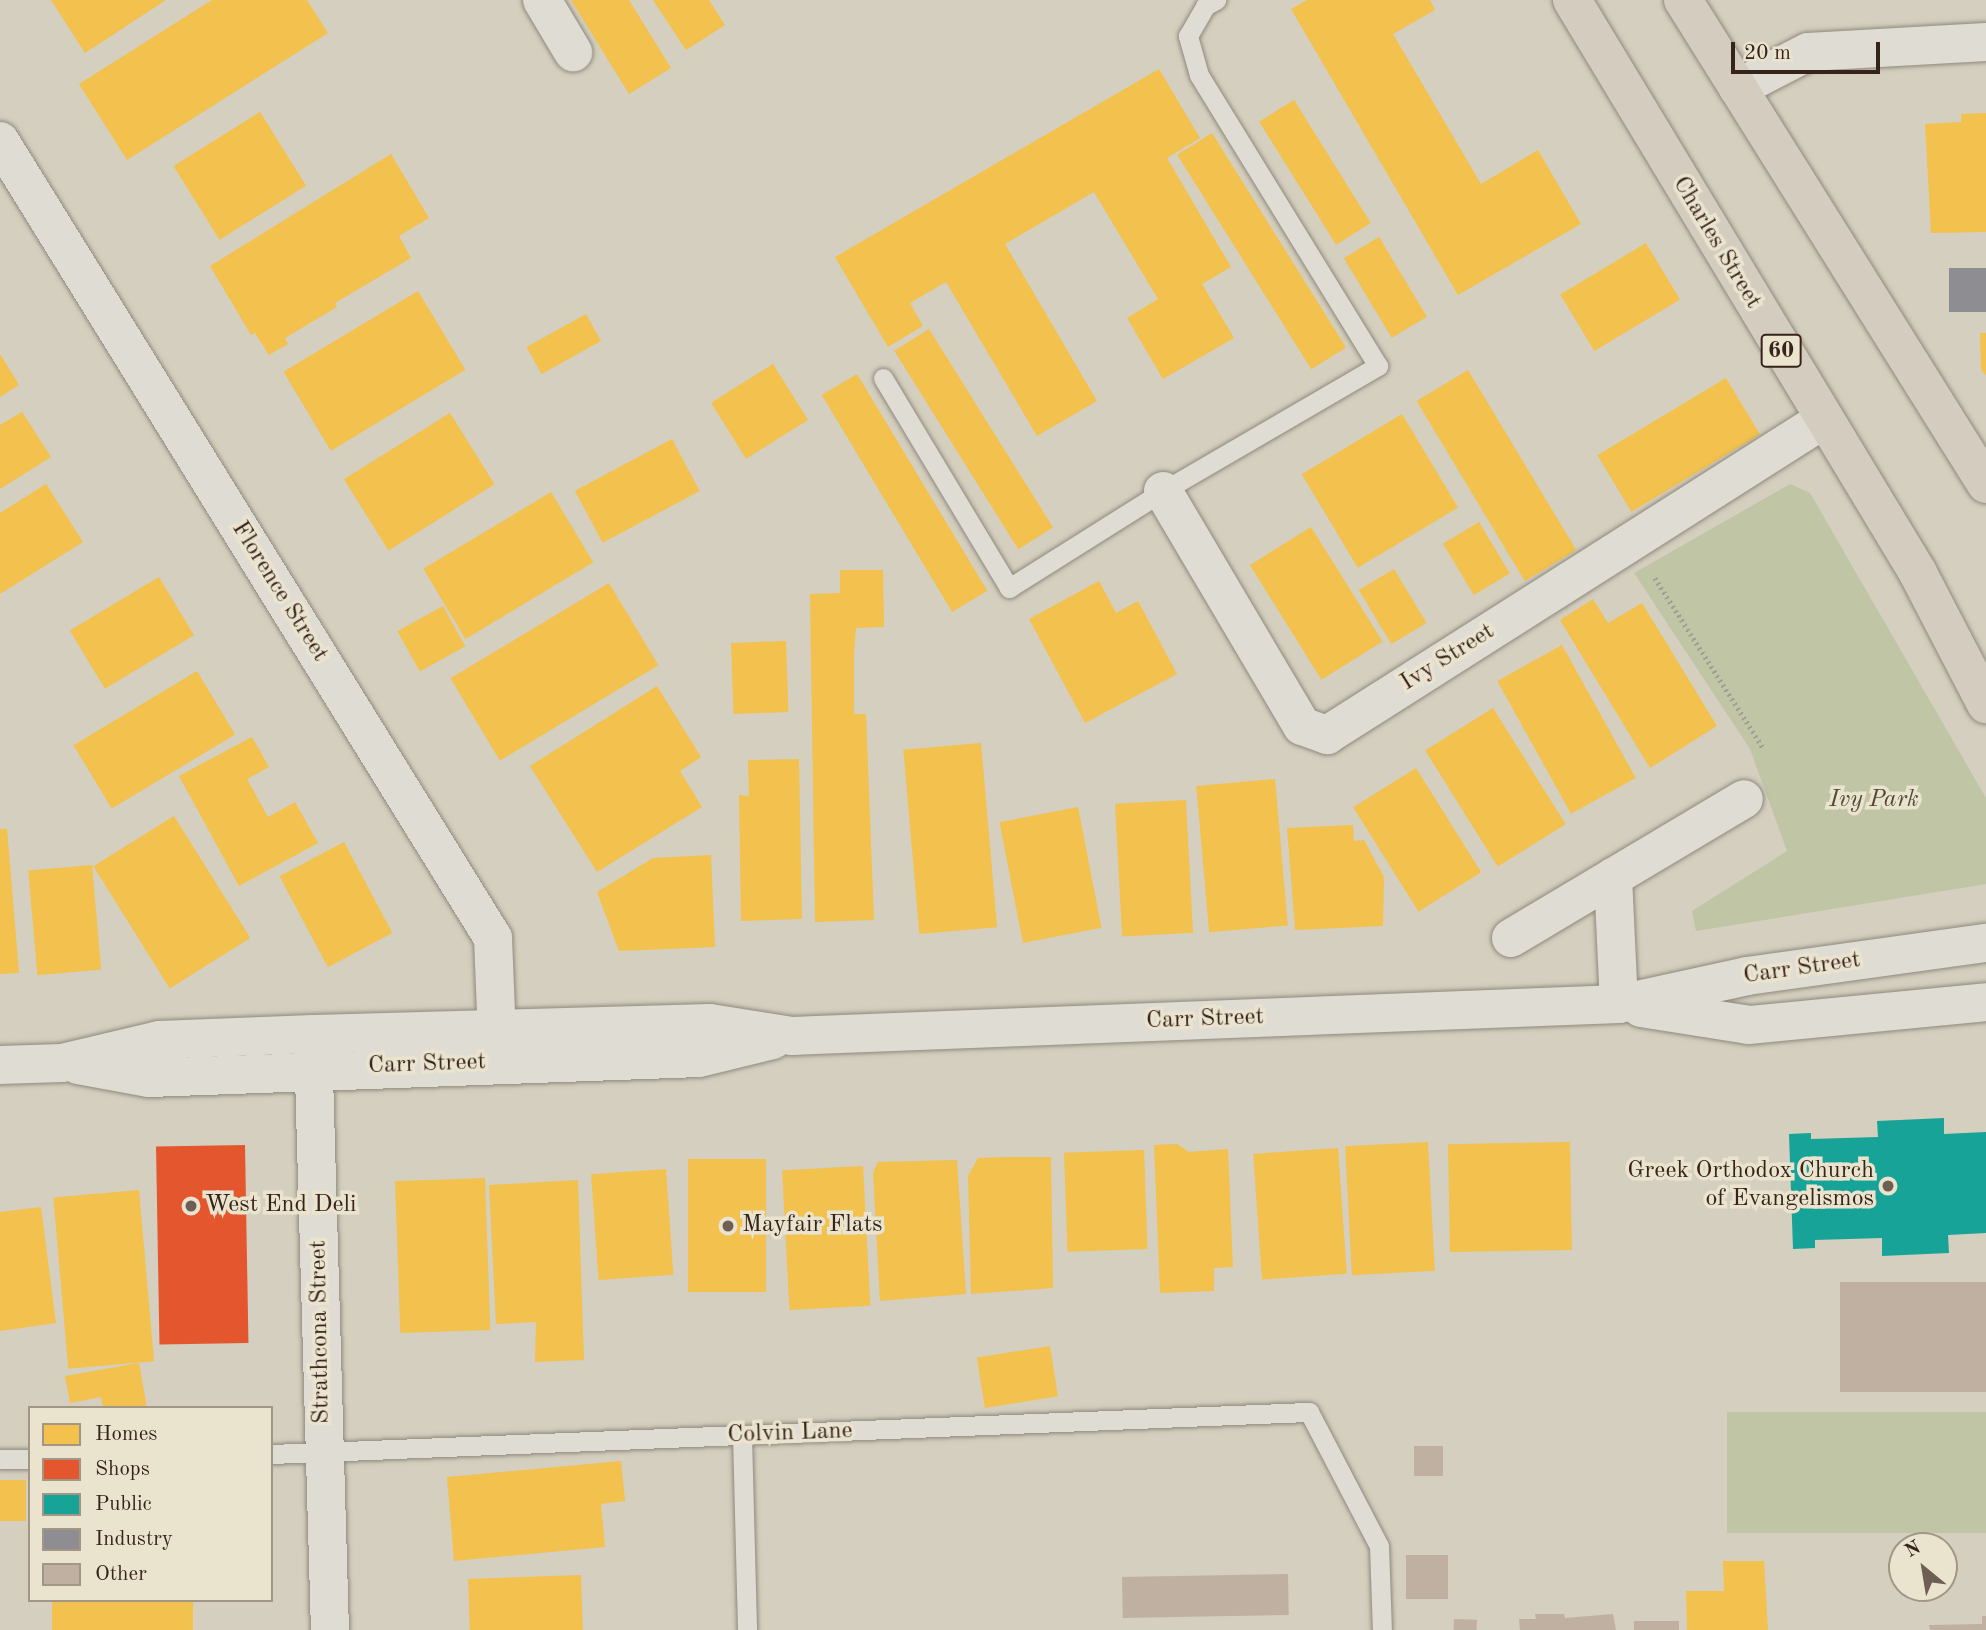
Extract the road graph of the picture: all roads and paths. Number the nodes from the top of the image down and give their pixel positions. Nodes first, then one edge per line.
1 (542, 0) edge
2 (1216, 0) edge
3 (1572, 0) edge
4 (1683, 0) edge
5 (1986, 41) edge
6 (573, 51) dead end
7 (1738, 88) junction
8 (0, 141) edge
9 (883, 379) dead end
10 (1823, 420) junction
11 (1986, 484) edge
12 (1163, 491) junction
13 (1632, 542) junction
14 (1986, 704) edge
15 (1765, 749) dead end
16 (1744, 799) dead end
17 (1613, 877) junction
18 (1511, 938) dead end
19 (1986, 943) edge
20 (1986, 1002) edge
21 (1619, 1004) junction
22 (497, 1045) junction
23 (313, 1052) junction
24 (0, 1065) edge
25 (742, 1436) junction
26 (324, 1453) junction
27 (273, 1454) edge
28 (28, 1458) edge
29 (0, 1459) edge
30 (330, 1630) edge
31 (747, 1630) edge
32 (1382, 1630) edge

1 - 6 street
2 - 12 lane
3 - 10 highway, Charles Street / 60
4 - 7 highway
5 - 7 street
7 - 11 highway
8 - 22 street, Florence Street
9 - 12 lane
10 - 13 street, Ivy Street
10 - 14 highway, Charles Street / 60
12 - 13 street, Ivy Street
13 - 15 path
16 - 17 street
17 - 18 street
17 - 21 street
19 - 21 street, Carr Street
20 - 21 street, Carr Street
21 - 22 street, Carr Street
22 - 23 street, Carr Street
23 - 24 street, Carr Street
23 - 26 street, Strathcona Street
25 - 26 lane, Colvin Lane
25 - 31 lane
25 - 32 lane, Colvin Lane
26 - 27 lane, Colvin Lane
26 - 30 street, Strathcona Street
28 - 29 lane

